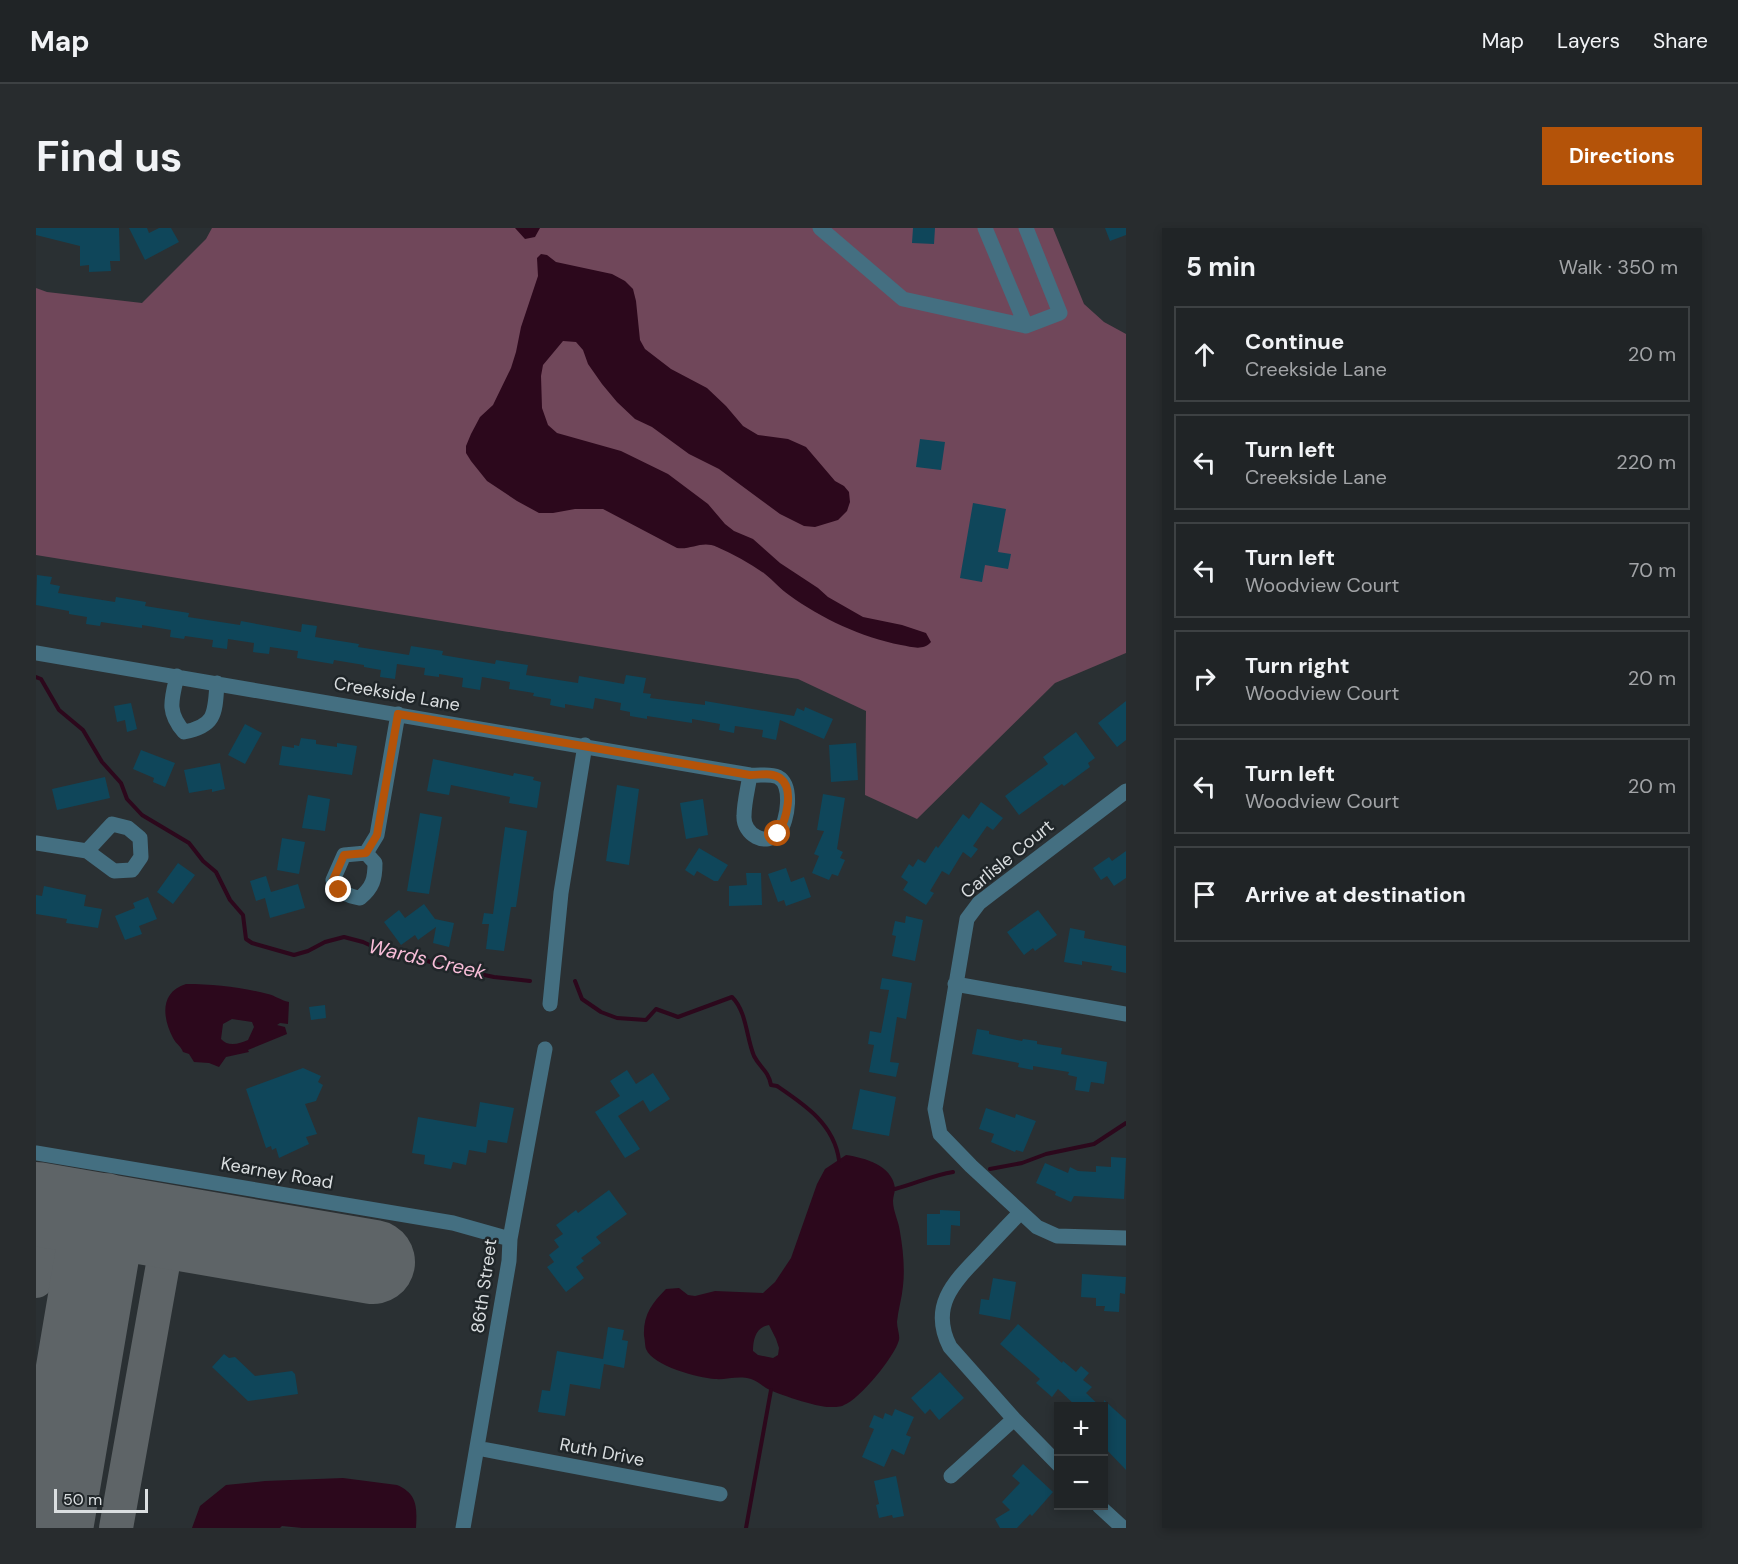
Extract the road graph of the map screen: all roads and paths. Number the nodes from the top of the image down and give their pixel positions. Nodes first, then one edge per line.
1 (820, 228) edge
2 (985, 228) edge
3 (1026, 228) edge
4 (1026, 326) junction
5 (36, 653) edge
6 (177, 676) junction
7 (217, 683) junction
8 (398, 714) junction
9 (585, 745) junction
10 (750, 775) dead end
11 (1126, 791) edge
12 (36, 843) edge
13 (87, 850) dead end
14 (366, 853) dead end
15 (956, 984) junction
16 (550, 1004) dead end
17 (1126, 1014) edge
18 (545, 1049) dead end
19 (36, 1153) edge
20 (1020, 1213) junction
21 (1126, 1238) edge
22 (510, 1239) junction
23 (1014, 1419) junction
24 (477, 1448) junction
25 (1054, 1460) edge
26 (951, 1476) dead end
27 (720, 1494) dead end
28 (1104, 1510) edge
29 (463, 1528) edge
30 (1123, 1528) edge

1 - 4 street
2 - 4 street
3 - 4 street
5 - 6 street, Creekside Lane
6 - 7 street, Creekside Lane
6 - 7 street
7 - 8 street, Creekside Lane
8 - 9 street, Creekside Lane
8 - 14 street
9 - 10 street, Creekside Lane
9 - 16 street
11 - 15 street, Carlisle Court
12 - 13 street
15 - 17 street
15 - 20 street, Carlisle Court
18 - 22 street, 86th Street
19 - 22 street, Kearney Road
20 - 21 street, Carlisle Court
20 - 23 street
22 - 24 street, 86th Street
23 - 25 street
23 - 26 street
24 - 27 street, Ruth Drive
24 - 29 street, 86th Street
28 - 30 street

